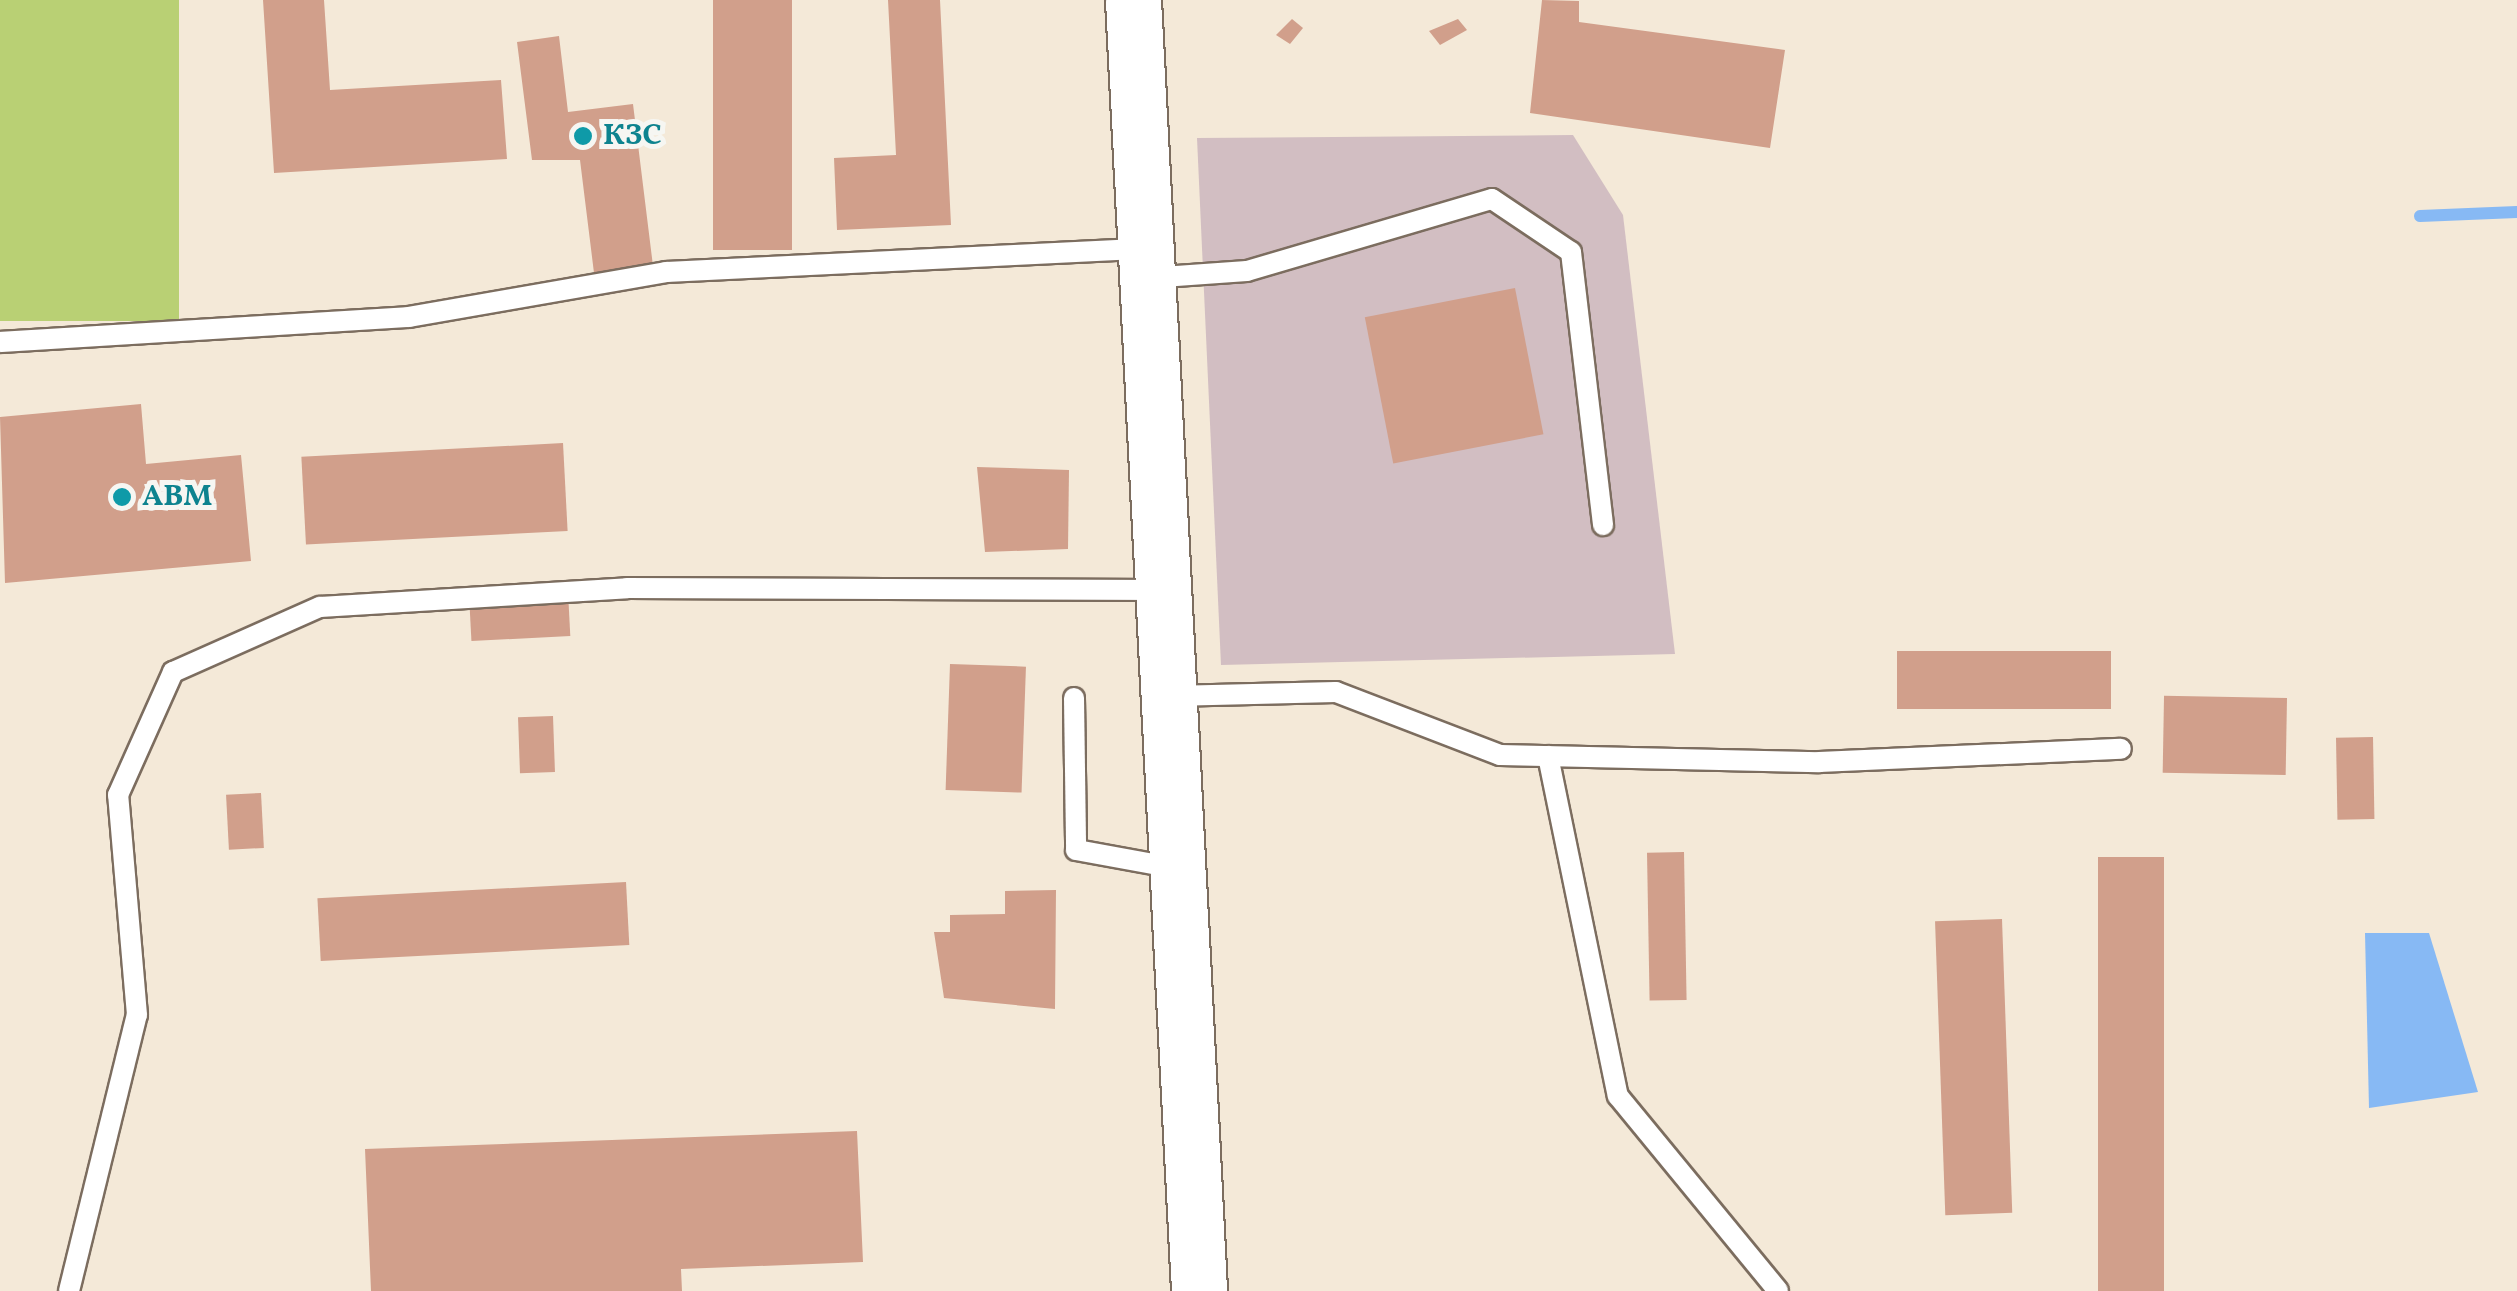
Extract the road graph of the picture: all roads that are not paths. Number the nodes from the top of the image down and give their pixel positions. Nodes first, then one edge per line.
1 (1133, 0) edge
2 (1145, 263) junction
3 (0, 342) edge
4 (1603, 525) dead end
5 (1163, 590) junction
6 (1169, 696) junction
7 (1074, 698) dead end
8 (2121, 749) dead end
9 (1548, 756) junction
10 (1178, 869) junction
11 (69, 1291) edge
12 (1199, 1291) edge
13 (1778, 1291) edge

1 - 2 street
2 - 3 lane
2 - 4 lane
2 - 5 street
5 - 6 street
5 - 11 lane
6 - 9 lane
6 - 10 street
7 - 10 lane
8 - 9 lane
9 - 13 lane
10 - 12 street

